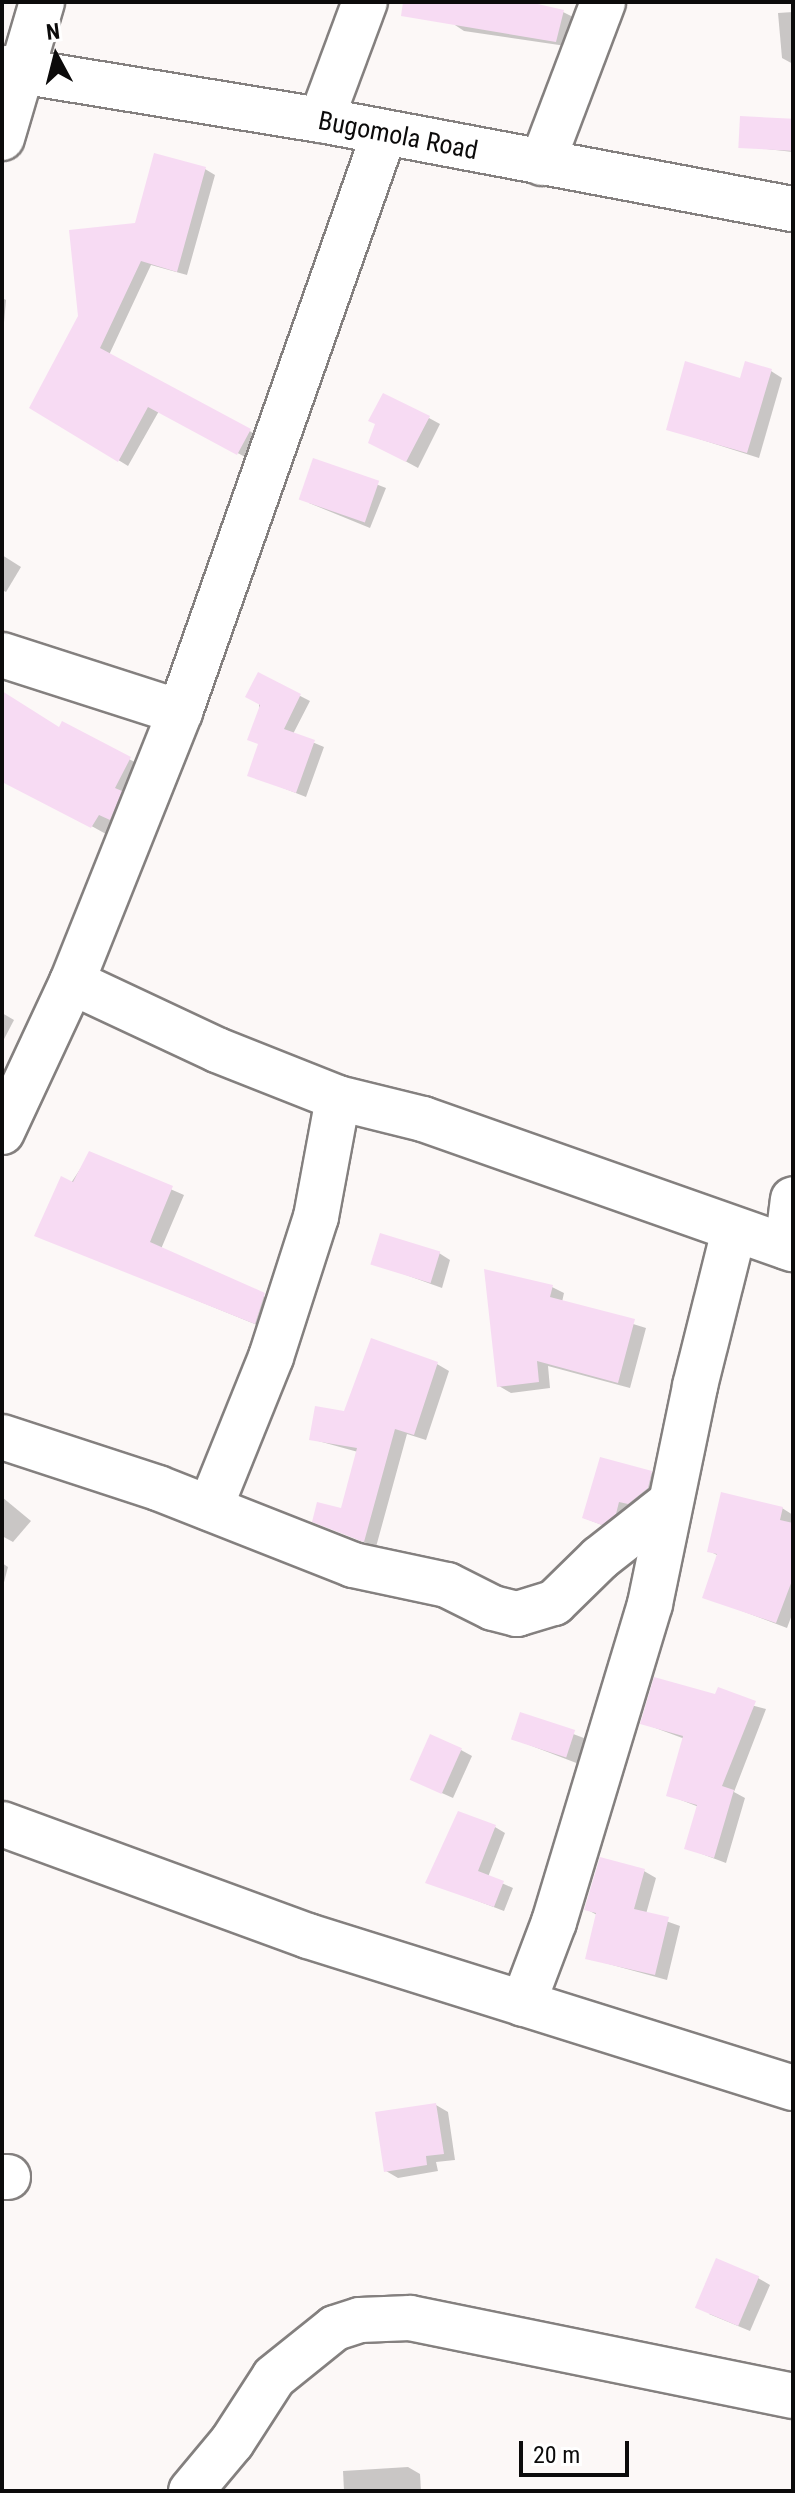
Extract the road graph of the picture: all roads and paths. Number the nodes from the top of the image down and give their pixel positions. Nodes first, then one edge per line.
1 (42, 2) edge
2 (365, 2) edge
3 (603, 2) edge
4 (14, 69) edge
5 (321, 120) junction
6 (384, 134) junction
7 (2, 138) edge
8 (542, 163) junction
9 (793, 209) edge
10 (2, 655) edge
11 (180, 712) junction
12 (72, 982) junction
13 (338, 1098) junction
14 (2, 1132) edge
15 (793, 1199) edge
16 (734, 1231) junction
17 (790, 1248) edge
18 (2, 1437) edge
19 (670, 1503) junction
20 (210, 1508) junction
21 (2, 1824) edge
22 (523, 2004) junction
23 (793, 2088) edge
24 (793, 2396) edge
25 (191, 2491) edge

1 - 4 street
2 - 5 street
3 - 8 street
4 - 5 street, Bugomola Road
4 - 7 street
5 - 6 street, Bugomola Road
6 - 8 street, Bugomola Road
6 - 11 street
8 - 9 street, Bugomola Road
10 - 11 street
11 - 12 street
12 - 13 street
12 - 14 street
13 - 16 street
13 - 20 street
15 - 17 street
16 - 17 street
16 - 19 street
18 - 20 street
19 - 20 street
19 - 22 street
21 - 22 street
22 - 23 street
24 - 25 street

